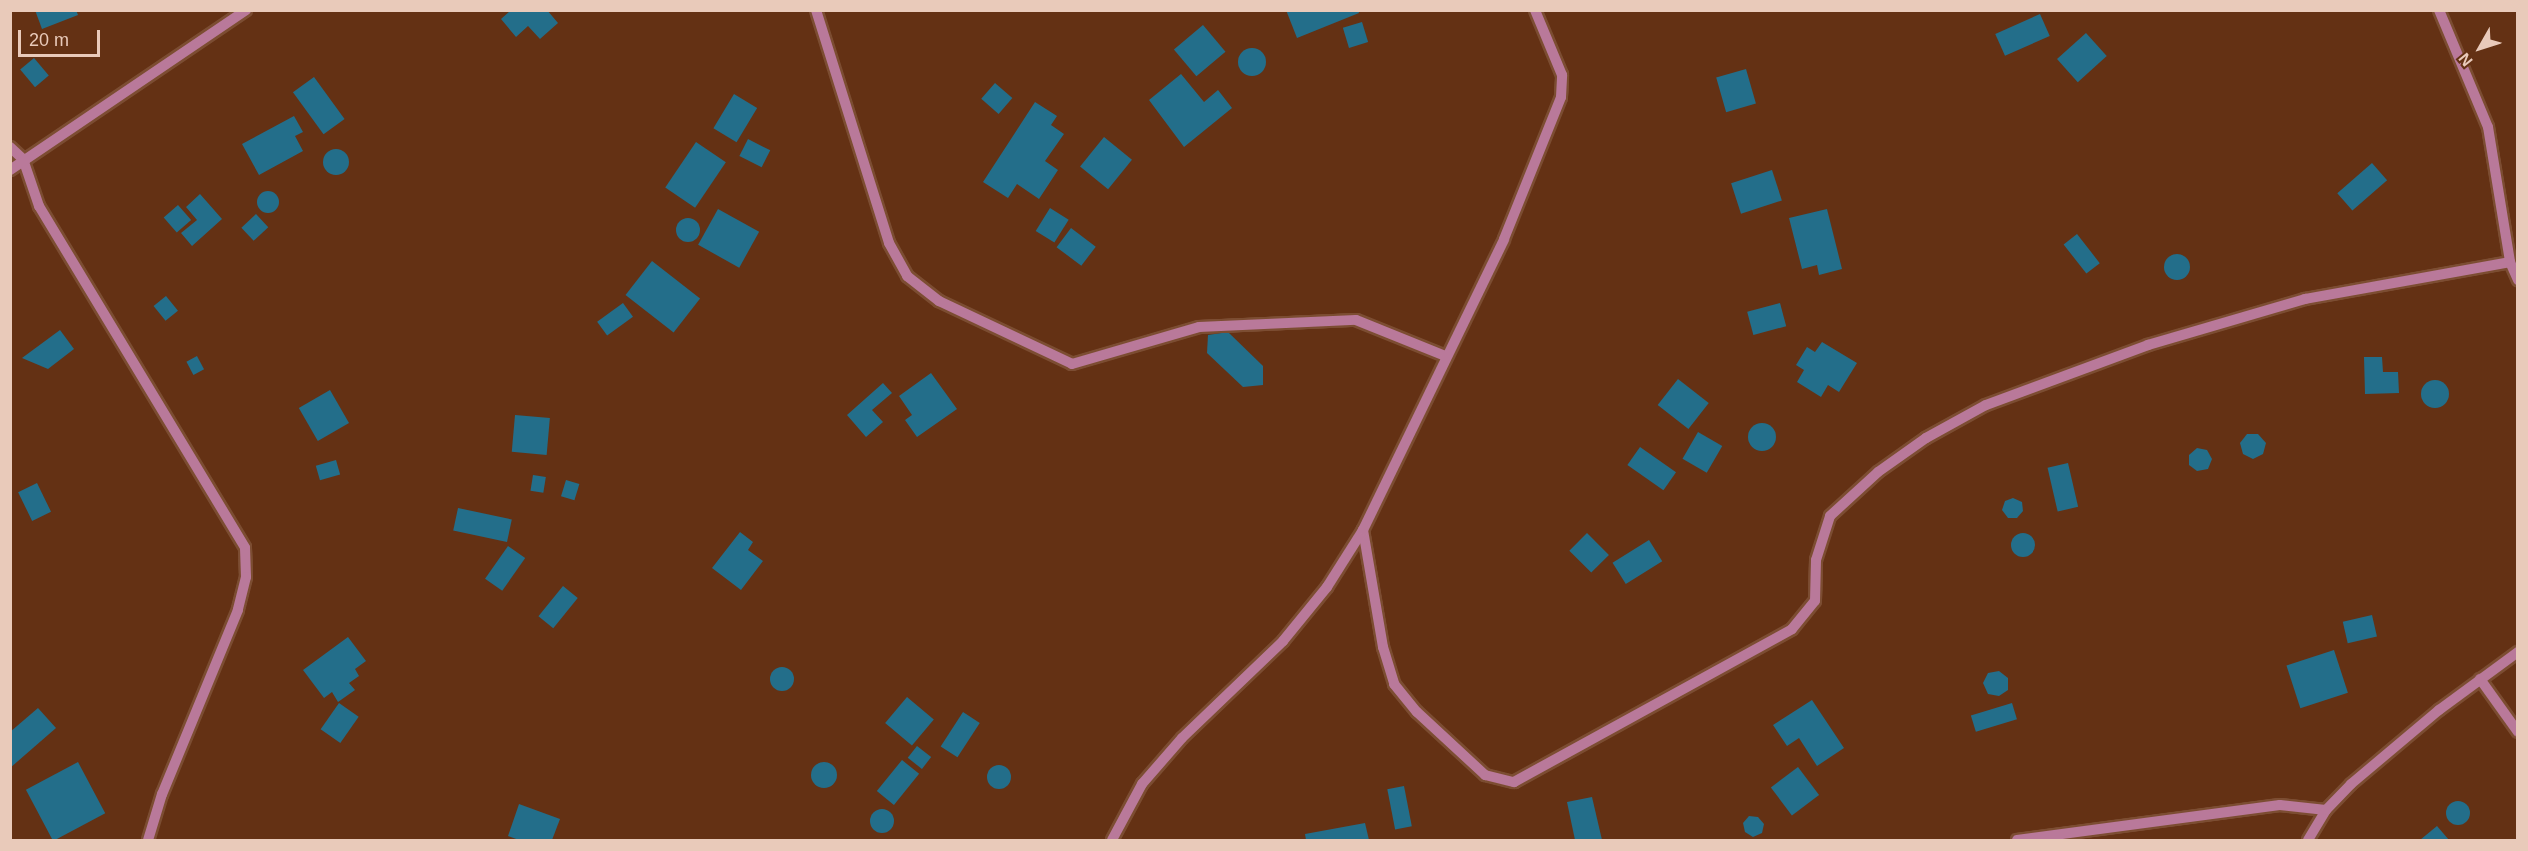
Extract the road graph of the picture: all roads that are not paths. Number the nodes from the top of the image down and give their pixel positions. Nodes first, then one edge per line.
1 (246, 10) edge
2 (816, 10) edge
3 (1535, 10) edge
4 (2439, 10) edge
5 (10, 147) edge
6 (23, 159) junction
7 (10, 170) edge
8 (2511, 262) junction
9 (2517, 280) edge
10 (1445, 356) junction
11 (1364, 530) junction
12 (2517, 652) edge
13 (2480, 679) junction
14 (2517, 732) edge
15 (2326, 810) junction
16 (148, 840) edge
17 (1112, 840) edge
18 (2017, 840) edge
19 (2308, 840) edge

1 - 6 street
2 - 10 street
3 - 10 street
4 - 8 street
5 - 6 street
6 - 7 street
6 - 16 street
8 - 9 street
8 - 11 street
10 - 11 street
11 - 17 street
12 - 13 street
13 - 14 street
13 - 15 street
15 - 18 street
15 - 19 street

